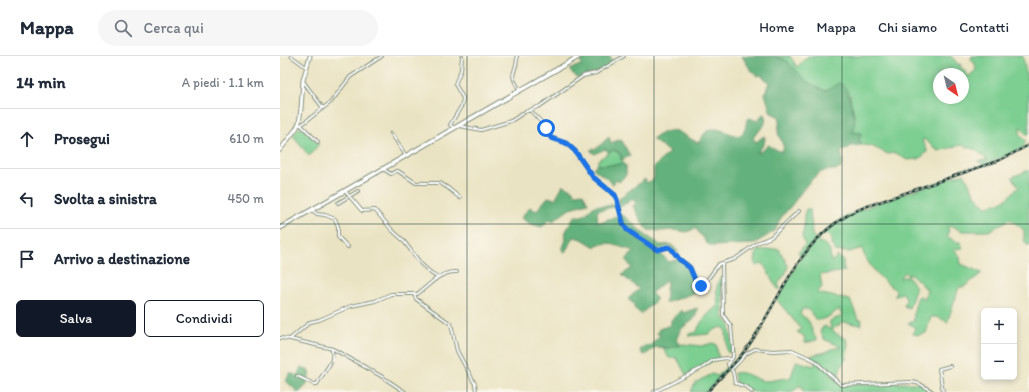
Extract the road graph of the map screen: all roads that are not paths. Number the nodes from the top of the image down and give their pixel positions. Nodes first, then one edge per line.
1 (291, 56) edge
2 (310, 56) edge
3 (382, 56) edge
4 (462, 56) edge
5 (517, 56) edge
6 (580, 56) edge
7 (624, 56) edge
8 (306, 67) junction
9 (303, 80) junction
10 (520, 90) junction
11 (323, 108) junction
12 (530, 110) junction
13 (300, 125) junction
14 (459, 125) junction
15 (454, 128) junction
16 (391, 133) dead end
17 (318, 142) dead end
18 (280, 150) edge
19 (408, 154) junction
20 (383, 169) junction
21 (345, 191) junction
22 (358, 191) dead end
23 (348, 196) junction
24 (460, 198) dead end
25 (338, 203) dead end
26 (312, 210) junction
27 (799, 211) dead end
28 (280, 228) edge
29 (348, 247) dead end
30 (722, 263) junction
31 (457, 272) dead end
32 (437, 277) junction
33 (414, 294) junction
34 (280, 338) edge
35 (290, 339) junction
36 (332, 349) junction
37 (731, 360) junction
38 (950, 366) dead end
39 (730, 368) junction
40 (297, 376) dead end
41 (405, 392) edge
42 (476, 392) edge
43 (654, 392) edge
44 (752, 392) edge
45 (933, 392) edge
46 (943, 392) edge

1 - 8 street
2 - 8 street
3 - 11 street
4 - 15 street
5 - 10 street
6 - 10 main road
7 - 12 street
8 - 9 street
9 - 11 street
9 - 13 street
10 - 14 main road
11 - 13 street
12 - 14 street
12 - 30 street
13 - 17 street
13 - 18 street
14 - 15 main road
15 - 19 main road
16 - 19 street
19 - 20 main road
20 - 21 main road
20 - 24 street
21 - 23 street
21 - 26 main road
22 - 23 street
23 - 25 street
23 - 32 street
26 - 28 main road
26 - 29 street
27 - 30 street
30 - 37 street
31 - 32 street
32 - 33 street
33 - 35 street
33 - 42 street
34 - 35 street
35 - 36 street
36 - 40 street
36 - 41 street
37 - 39 street
37 - 43 street
38 - 46 street
39 - 44 street
39 - 45 street

